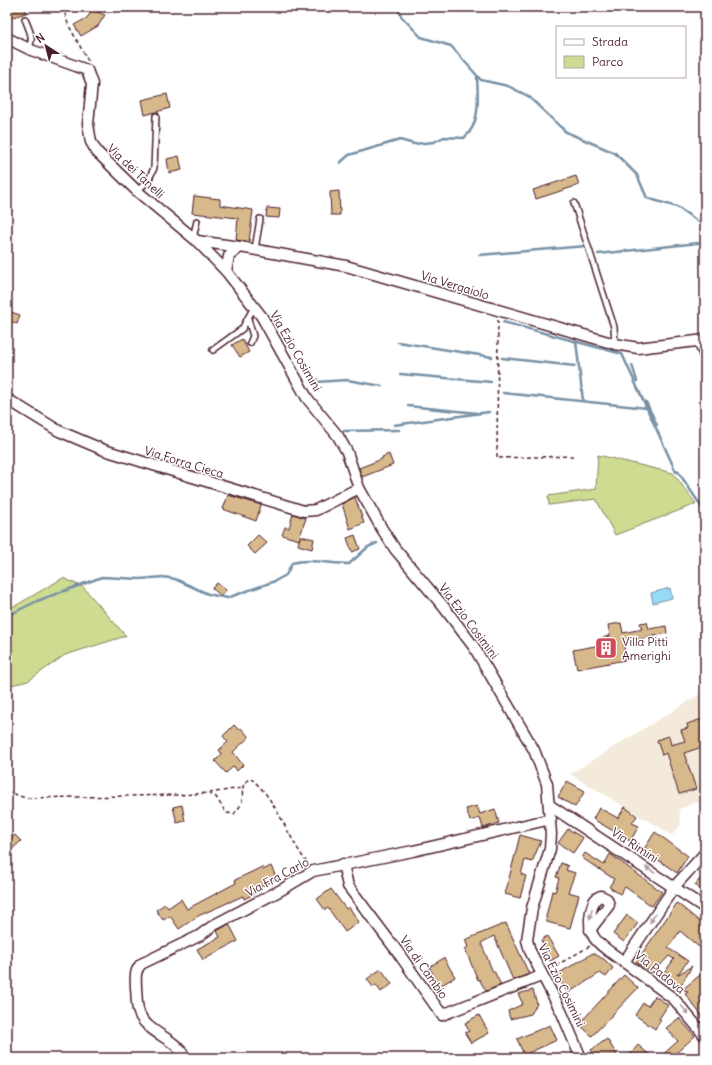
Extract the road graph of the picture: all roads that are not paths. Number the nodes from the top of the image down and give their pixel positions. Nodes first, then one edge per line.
1 (25, 19) dead end
2 (7, 38) edge
3 (28, 48) junction
4 (156, 116) dead end
5 (137, 191) junction
6 (574, 203) dead end
7 (260, 219) dead end
8 (197, 220) dead end
9 (195, 240) junction
10 (240, 246) junction
11 (255, 249) junction
12 (226, 271) junction
13 (254, 307) junction
14 (248, 319) junction
15 (700, 340) edge
16 (250, 343) dead end
17 (615, 344) junction
18 (213, 350) dead end
19 (705, 362) edge
20 (7, 399) edge
21 (359, 488) junction
22 (549, 805) junction
23 (551, 819) junction
24 (705, 853) edge
25 (342, 864) junction
26 (675, 886) junction
27 (705, 908) edge
28 (590, 930) dead end
29 (624, 962) junction
30 (541, 975) junction
31 (705, 1036) edge
32 (185, 1058) edge
33 (581, 1058) edge

1 - 3 lane
2 - 3 street
3 - 5 street, Via dei Tanelli
4 - 5 lane
5 - 9 street, Via dei Tanelli
6 - 17 lane
7 - 11 lane
8 - 9 lane
9 - 10 street, Via Vergaiolo
9 - 12 street, Via Ezio Cosimini
10 - 11 street, Via Vergaiolo
10 - 12 street
11 - 17 street, Via Vergaiolo
12 - 13 street, Via Ezio Cosimini
13 - 14 lane
13 - 21 street, Via Ezio Cosimini
14 - 16 lane
14 - 18 lane
15 - 17 street, Via Vergaiolo
15 - 19 lane
20 - 21 street, Via Forra Cieca
21 - 22 street, Via Ezio Cosimini
22 - 23 street, Via Ezio Cosimini
26 -> 22 street, Via Rimini
23 - 25 street, Via Fra Carlo
23 - 30 street, Via Ezio Cosimini
24 - 26 street, Via Padova
25 - 30 street, Via di Cambio
25 - 32 street, Via Fra Carlo
26 - 27 street, Via Rimini
26 -> 29 street, Via Padova
28 - 29 street
29 -> 31 street, Via Padova
30 - 33 street, Via Ezio Cosimini

